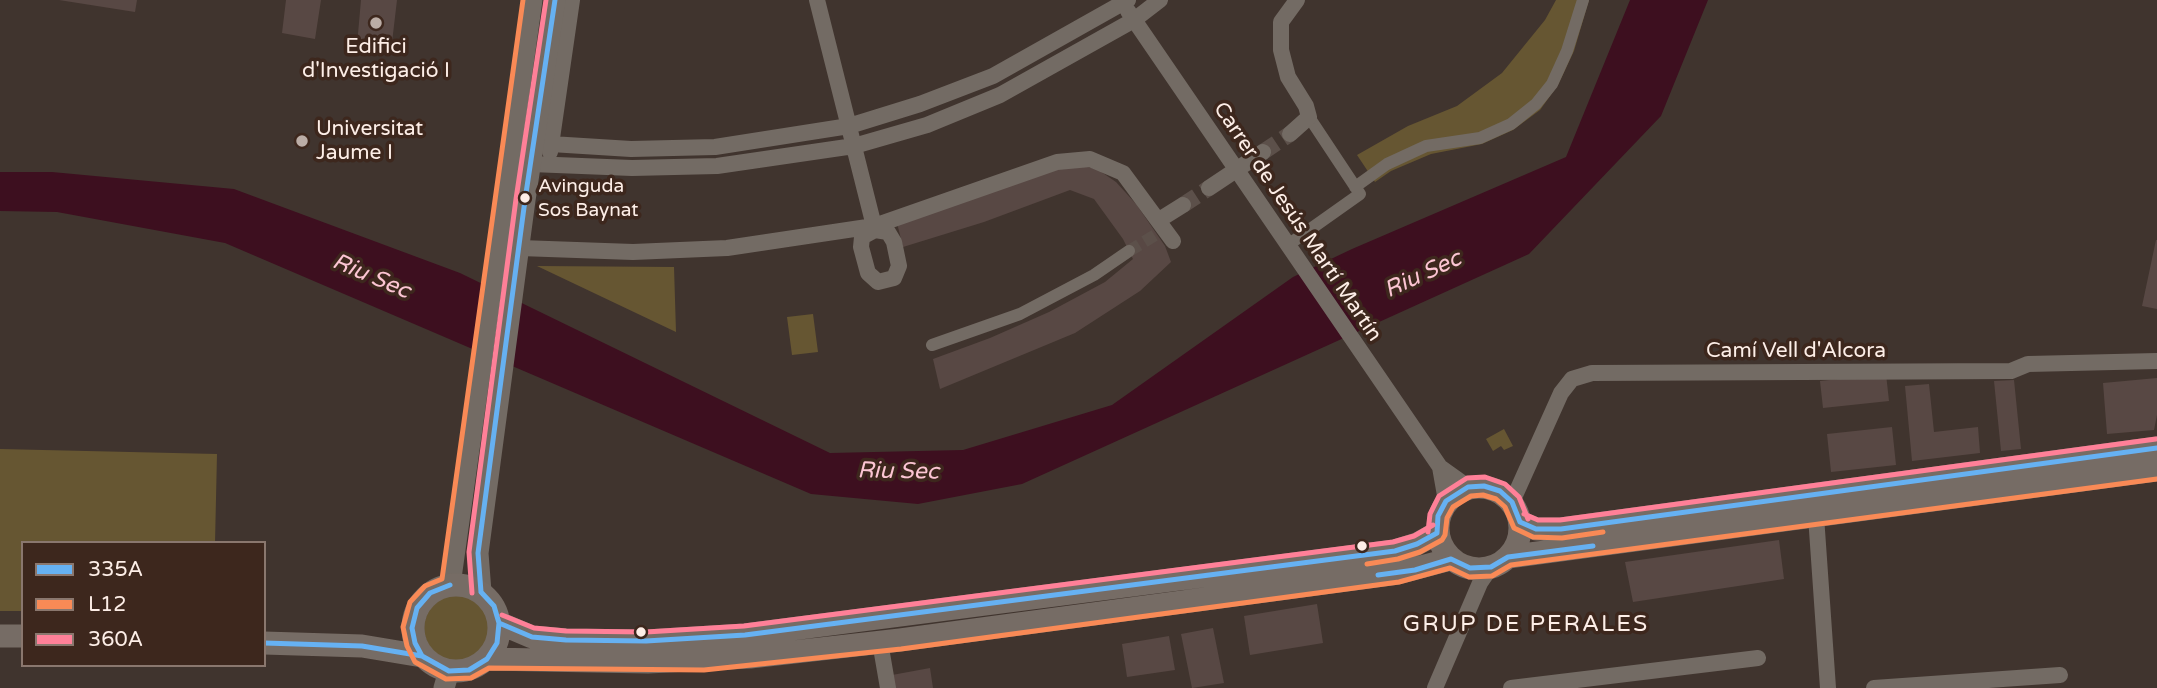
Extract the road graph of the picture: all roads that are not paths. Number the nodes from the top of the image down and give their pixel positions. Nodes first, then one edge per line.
1 (533, 0) edge
2 (555, 0) edge
3 (572, 0) edge
4 (817, 0) edge
5 (1160, 0) edge
6 (1297, 0) edge
7 (1583, 0) edge
8 (1124, 1) edge
9 (1134, 20) junction
10 (1309, 117) junction
11 (849, 125) junction
12 (1290, 134) tunnel mouth
13 (543, 143) junction
14 (854, 146) junction
15 (1263, 152) tunnel mouth
16 (540, 164) junction
17 (1236, 169) junction
18 (1209, 188) tunnel mouth
19 (1357, 190) junction
20 (1183, 205) tunnel mouth
21 (874, 228) junction
22 (1288, 245) junction
23 (520, 248) junction
24 (1129, 251) tunnel mouth
25 (932, 345) dead end
26 (2157, 361) edge
27 (2157, 448) edge
28 (1440, 467) junction
29 (2157, 470) edge
30 (1468, 487) junction
31 (1446, 501) junction
32 (1516, 512) junction
33 (1816, 516) junction
34 (1437, 533) junction
35 (1480, 567) junction
36 (450, 585) junction
37 (481, 592) junction
38 (499, 623) junction
39 (412, 628) junction
40 (0, 636) edge
41 (21, 636) edge
42 (880, 642) junction
43 (266, 643) edge
44 (362, 646) junction
45 (422, 656) junction
46 (1758, 658) dead end
47 (487, 659) junction
48 (2060, 676) dead end
49 (446, 680) edge
50 (888, 688) edge
51 (1435, 688) edge
52 (1511, 688) edge
53 (1828, 688) edge
54 (1874, 688) edge

1 - 36 street
2 - 13 street
3 - 13 street
4 - 11 street
5 - 9 street
6 - 10 street
7 - 19 street
8 - 9 street, Carrer de Jesús Martí Martín
8 - 11 street
9 - 14 street
9 - 17 street, Carrer de Jesús Martí Martín
10 - 12 street
10 - 19 street
11 - 13 street
11 - 14 street
13 - 16 street
14 - 16 street
14 - 21 street
15 - 17 street
16 - 23 street
17 - 18 street
17 - 22 street, Carrer de Jesús Martí Martín
19 - 22 street
20 - 21 street
21 - 23 street
22 - 28 street, Carrer de Jesús Martí Martín
23 - 37 street
24 - 25 street
26 - 32 street, Camí Vell d'Alcora
27 - 32 main road
28 - 30 street, Carrer de Jesús Martí Martín
28 - 31 street, Carrer de Jesús Martí Martín
29 - 33 main road
30 - 31 main road
30 - 32 main road
31 - 34 main road
32 - 35 main road
33 - 35 main road
33 - 53 street
34 - 35 main road
34 - 38 main road
35 - 42 main road
35 - 51 street
36 - 37 main road
36 - 39 main road
37 - 38 main road
38 - 47 main road
39 - 44 main road
39 - 45 main road
40 - 41 main road
42 - 47 main road
42 - 50 street
43 - 44 main road
44 - 45 main road
45 - 49 main road
46 - 52 street
47 - 49 main road
48 - 54 street

